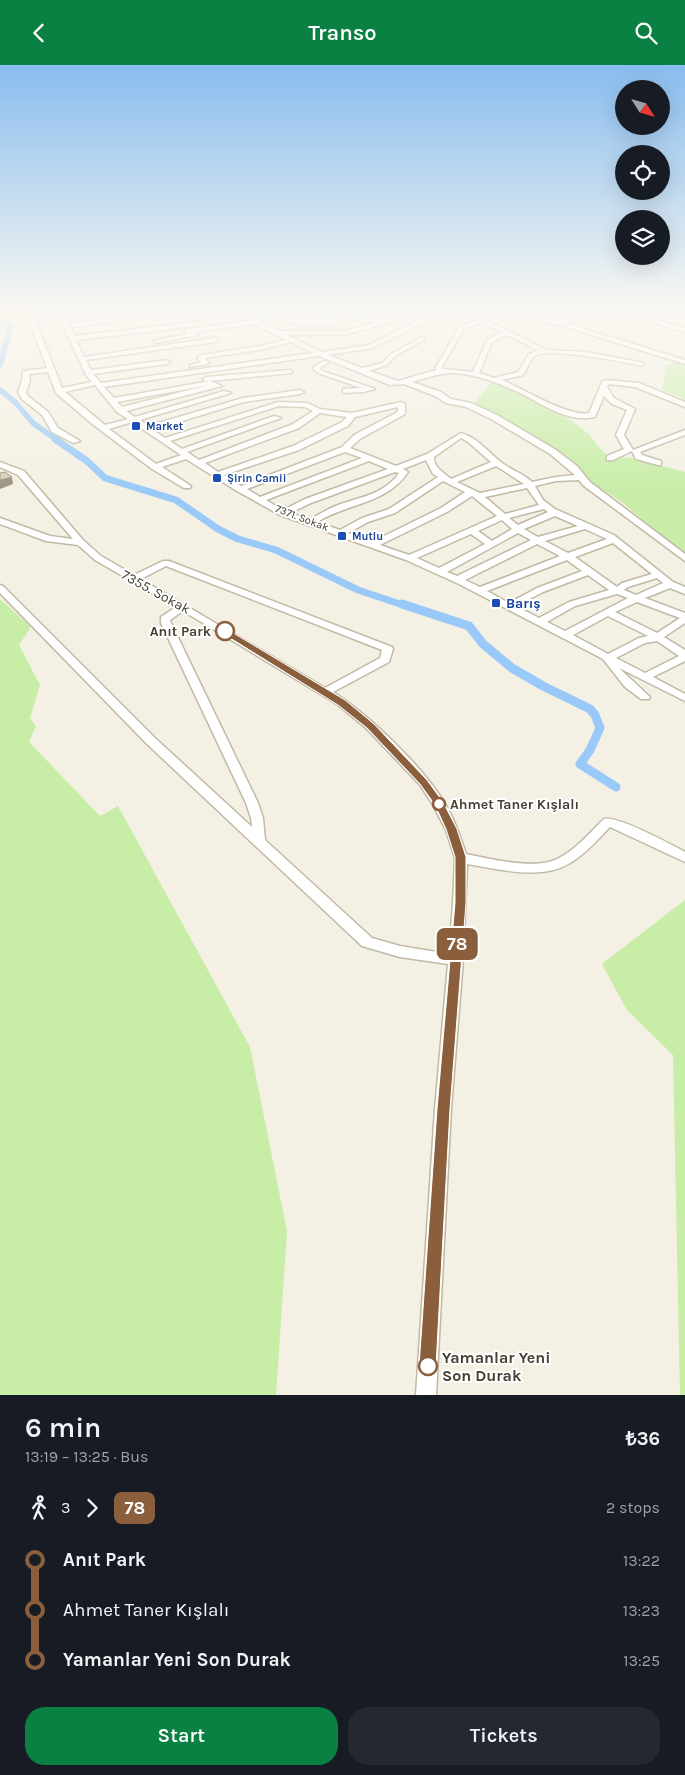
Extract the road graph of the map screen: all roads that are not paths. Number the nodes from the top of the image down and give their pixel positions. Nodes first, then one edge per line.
1 (77, 369) edge
2 (90, 369) edge
3 (153, 369) edge
4 (153, 369) edge
5 (178, 369) edge
6 (191, 369) edge
7 (288, 369) edge
8 (316, 369) edge
9 (335, 369) edge
10 (356, 369) edge
11 (368, 369) edge
12 (477, 369) edge
13 (518, 369) edge
14 (524, 369) edge
15 (50, 370) joint
16 (169, 371) junction
17 (361, 371) junction
18 (290, 372) junction
19 (440, 372) joint
20 (325, 373) junction
21 (475, 374) junction
22 (490, 379) junction
23 (215, 381) junction
24 (405, 382) junction
25 (393, 383) junction
26 (606, 385) junction
27 (296, 386) junction
28 (370, 389) junction
29 (59, 391) junction
30 (346, 391) dead end
31 (227, 393) dead end
32 (112, 401) junction
33 (307, 405) junction
34 (685, 405) edge
35 (120, 410) junction
36 (318, 411) junction
37 (352, 415) junction
38 (133, 419) junction
39 (277, 419) dead end
40 (104, 428) junction
41 (147, 429) junction
42 (685, 432) edge
43 (76, 441) dead end
44 (163, 441) junction
45 (345, 449) junction
46 (183, 454) junction
47 (430, 456) junction
48 (610, 458) dead end
49 (367, 459) junction
50 (497, 462) junction
51 (198, 463) junction
52 (658, 463) dead end
53 (0, 464) edge
54 (155, 467) junction
55 (394, 468) junction
56 (217, 475) junction
57 (582, 477) junction
58 (447, 480) junction
59 (530, 485) junction
60 (187, 486) dead end
61 (240, 489) junction
62 (474, 494) junction
63 (259, 500) junction
64 (546, 506) junction
65 (556, 512) junction
66 (283, 513) junction
67 (502, 517) junction
68 (0, 521) edge
69 (312, 522) junction
70 (588, 526) junction
71 (517, 529) junction
72 (471, 530) junction
73 (342, 533) junction
74 (614, 539) junction
75 (538, 540) junction
76 (80, 542) junction
77 (491, 544) junction
78 (372, 545) junction
79 (568, 557) junction
80 (409, 558) junction
81 (685, 558) edge
82 (439, 571) junction
83 (589, 572) junction
84 (659, 575) junction
85 (133, 579) junction
86 (458, 580) junction
87 (670, 584) junction
88 (0, 588) edge
89 (480, 591) junction
90 (617, 591) junction
91 (685, 591) edge
92 (638, 598) junction
93 (183, 607) junction
94 (510, 607) junction
95 (608, 612) junction
96 (685, 618) edge
97 (540, 622) junction
98 (566, 635) junction
99 (657, 637) junction
100 (685, 656) edge
101 (607, 658) junction
102 (645, 677) junction
103 (325, 693) junction
104 (645, 697) dead end
105 (685, 698) edge
106 (260, 843) junction
107 (461, 857) junction
108 (685, 857) edge
109 (456, 960) junction
110 (426, 1395) edge

1 - 29 street
2 - 32 street, 7371. Sokak
3 - 16 street
4 - 16 street
5 - 16 street
6 - 16 street
7 - 18 street
8 - 20 street
9 - 20 street
10 - 17 street
11 - 17 street
12 - 21 street
13 - 22 street
14 - 22 street
15 - 29 street
15 - 43 street
16 - 23 street
17 - 25 street
18 - 23 street
18 - 27 street
19 - 21 street
19 - 24 street
20 - 28 street
21 - 22 street
22 - 26 street
23 - 32 street
23 - 35 street
24 - 25 street
24 - 57 street
25 - 28 street
26 - 34 street
26 - 48 street
27 - 33 street
27 - 41 street
28 - 30 street
29 - 40 street
31 - 38 street
32 - 35 street, 7371. Sokak
33 - 36 street
33 - 44 street
35 - 38 street, 7371. Sokak
36 - 37 street
36 - 51 street
37 - 45 street
37 - 56 street
38 - 40 street
38 - 41 street, 7371. Sokak
39 - 46 street
40 - 54 street
41 - 44 street, 7371. Sokak
42 - 52 street
44 - 46 street, 7371. Sokak
45 - 49 street
45 - 61 street
46 - 51 street, 7371. Sokak
46 - 54 street
47 - 50 street
47 - 55 street
47 - 58 street
49 - 55 street
49 - 63 street
50 - 58 street
50 - 59 street
51 - 56 street, 7371. Sokak
53 - 76 street, 7355. Sokak
54 - 60 street
55 - 66 street
55 - 69 street
56 - 61 street, 7371. Sokak
57 - 59 street
57 - 81 street
58 - 62 street
58 - 73 street
59 - 62 street
59 - 64 street
61 - 63 street, 7371. Sokak
62 - 67 street
62 - 78 street
63 - 66 street, 7371. Sokak
64 - 65 street
64 - 67 street
65 - 70 street
65 - 71 street
66 - 69 street, 7371. Sokak
67 - 71 street
67 - 72 street
68 - 76 street
69 - 73 street, 7371. Sokak
70 - 74 street
70 - 75 street
71 - 75 street
71 - 77 street
72 - 77 street
72 - 80 street
73 - 78 street, 7371. Sokak
74 - 79 street
74 - 84 street
75 - 79 street
75 - 86 street
76 - 85 street, 7355. Sokak
77 - 82 street
78 - 80 street, 7371. Sokak
79 - 83 street
79 - 89 street
80 - 82 street, 7371. Sokak
82 - 86 street, 7371. Sokak
83 - 90 street
83 - 94 street
84 - 87 street
84 - 90 street
85 - 93 street, 7355. Sokak
85 - 103 street
86 - 89 street, 7371. Sokak
87 - 91 street
87 - 92 street
88 - 106 street
89 - 94 street, 7371. Sokak
90 - 92 street
90 - 97 street
92 - 95 street
92 - 96 street
93 - 103 street, 7355. Sokak
93 - 106 street
94 - 97 street, 7371. Sokak
95 - 98 street
95 - 99 street
96 - 99 street
97 - 98 street, 7371. Sokak
98 - 101 street, 7371. Sokak
99 - 100 street
99 - 101 street
100 - 102 street
101 - 102 street, 7371. Sokak
101 - 104 street
102 - 105 street, 7371. Sokak
103 - 107 street, 7355. Sokak
106 - 109 street
107 - 108 street
107 - 109 street, 7355. Sokak
109 - 110 street, 7355. Sokak

